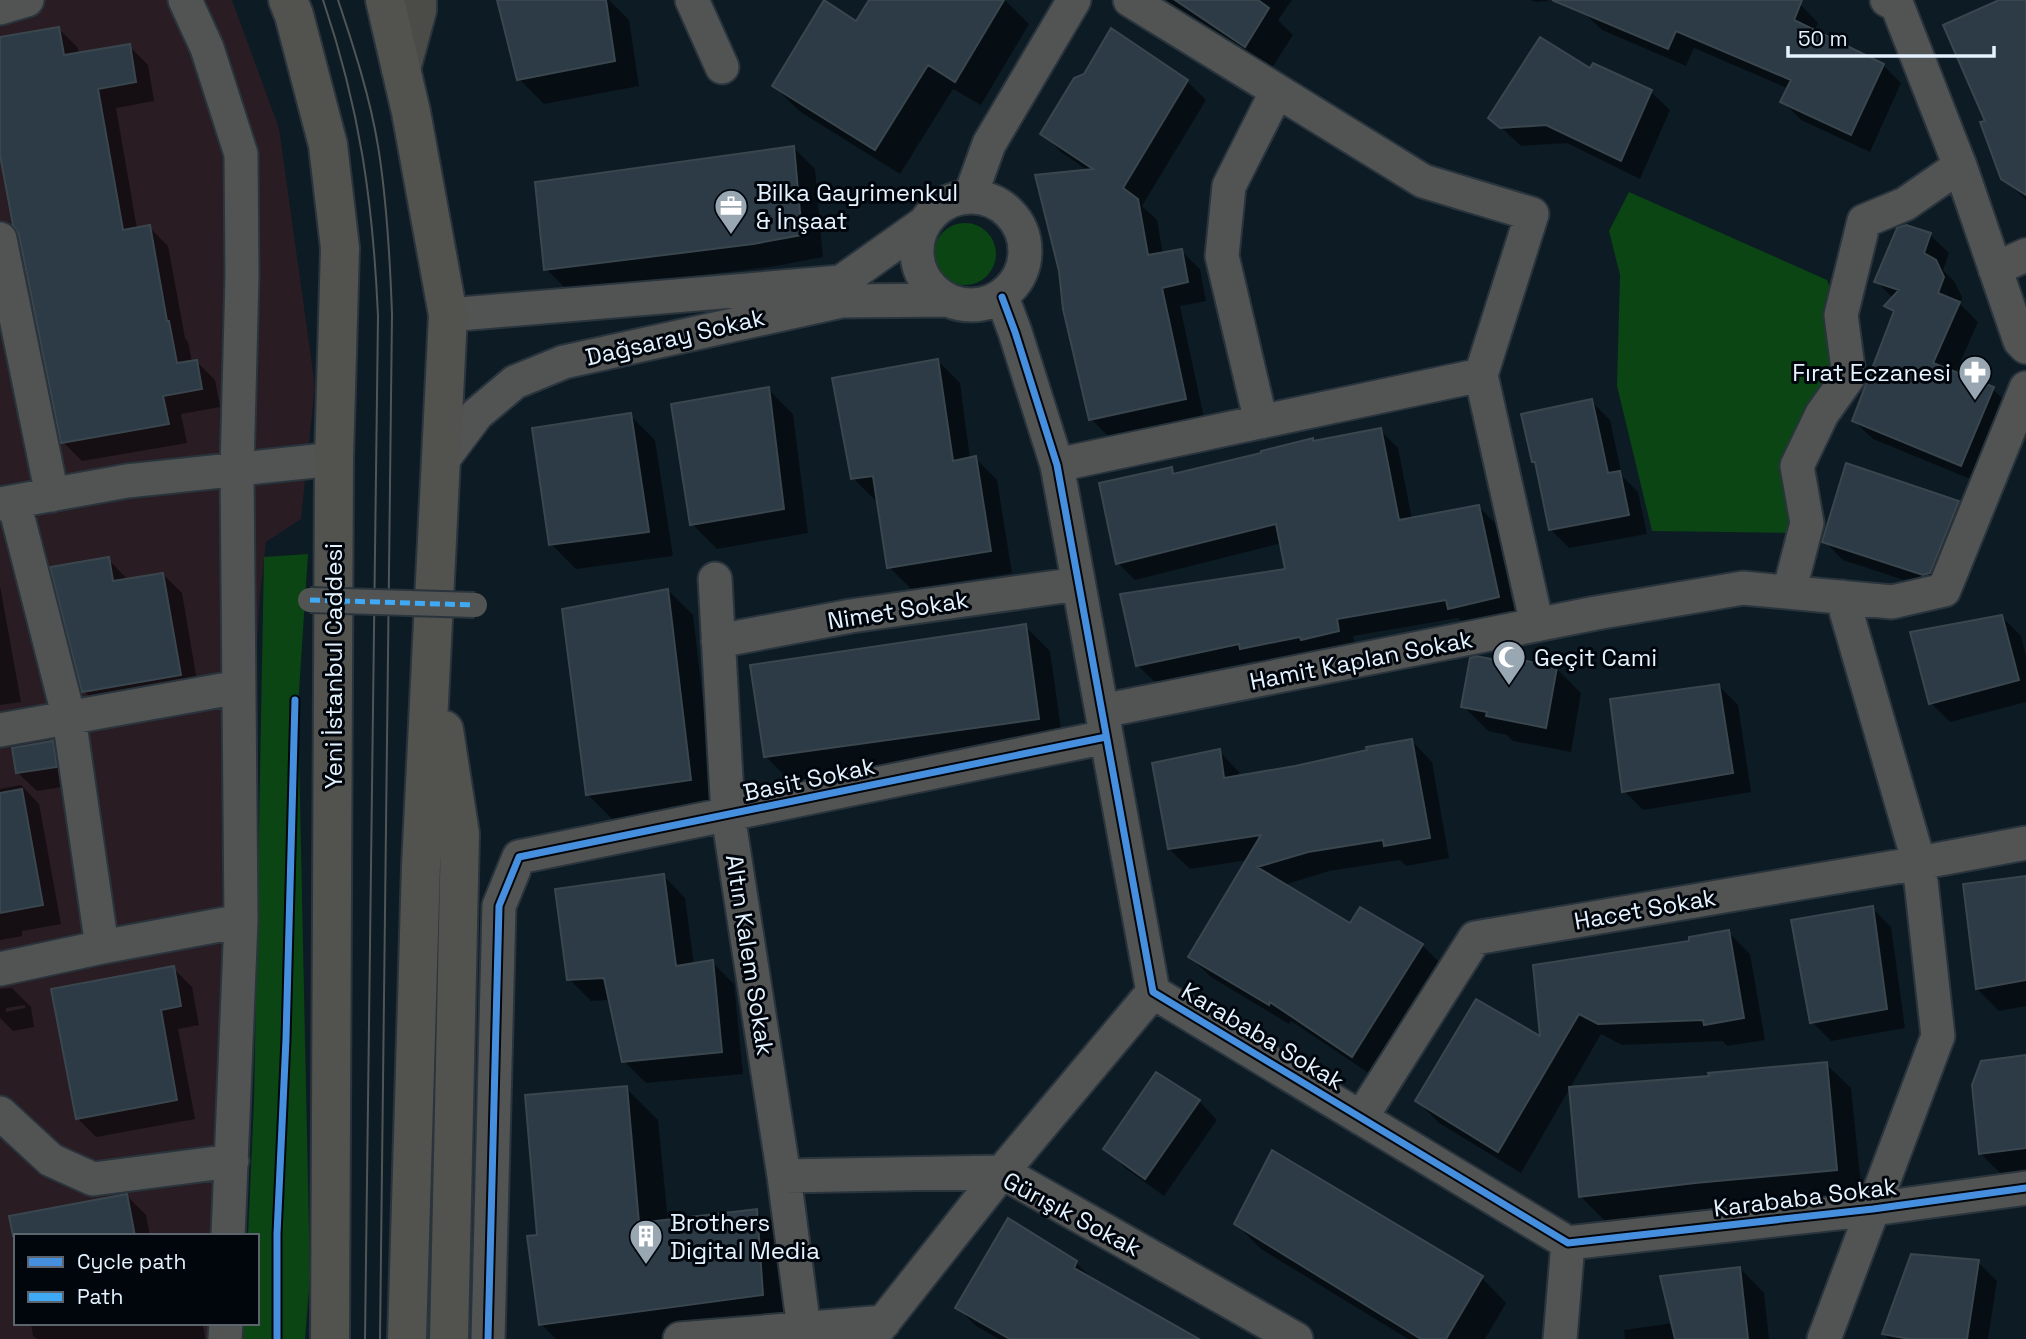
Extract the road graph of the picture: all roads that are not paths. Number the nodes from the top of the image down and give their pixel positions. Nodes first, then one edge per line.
1 (27, 0) edge
2 (185, 0) edge
3 (288, 0) edge
4 (385, 0) edge
5 (417, 0) edge
6 (692, 0) edge
7 (1074, 0) edge
8 (1130, 0) edge
9 (1898, 2) edge
10 (0, 8) edge
11 (722, 67) dead end
12 (401, 69) junction
13 (1277, 91) junction
14 (1961, 166) junction
15 (970, 197) junction
16 (923, 224) junction
17 (1, 252) edge
18 (2026, 255) edge
19 (1995, 269) junction
20 (1002, 297) junction
21 (948, 300) junction
22 (448, 315) junction
23 (2026, 346) edge
24 (1481, 375) junction
25 (2026, 388) edge
26 (1261, 422) junction
27 (334, 459) junction
28 (441, 462) junction
29 (1057, 465) junction
30 (237, 470) junction
31 (52, 495) junction
32 (7, 503) edge
33 (715, 579) dead end
34 (1078, 584) junction
35 (1789, 592) junction
36 (1842, 597) junction
37 (310, 600) dead end
38 (475, 605) dead end
39 (1537, 625) junction
40 (718, 640) junction
41 (432, 652) junction
42 (239, 687) junction
43 (69, 718) junction
44 (1104, 724) junction
45 (0, 730) edge
46 (729, 815) junction
47 (2026, 843) edge
48 (1919, 863) junction
49 (241, 921) junction
50 (102, 947) junction
51 (0, 969) edge
52 (1153, 992) junction
53 (0, 1113) edge
54 (1361, 1118) junction
55 (232, 1161) junction
56 (1002, 1172) junction
57 (784, 1176) junction
58 (2026, 1188) edge
59 (1873, 1209) junction
60 (229, 1234) edge
61 (1568, 1243) junction
62 (804, 1329) junction
63 (877, 1331) edge
64 (330, 1339) edge
65 (407, 1339) edge
66 (449, 1339) edge
67 (488, 1339) edge
68 (680, 1339) edge
69 (1296, 1339) edge
70 (1560, 1339) edge
71 (1824, 1339) edge

1 - 10 street
2 - 30 street
3 - 27 main road, Yeni İstanbul Caddesi
4 - 12 main road
5 - 12 main road
6 - 11 street
7 - 15 street
8 - 13 street
9 - 14 street
12 - 22 main road
13 - 24 street
13 - 26 street
14 - 19 street
14 - 35 street
15 - 16 street
15 - 20 street
16 - 21 street
16 - 22 street, Dağsaray Sokak
17 - 31 street
18 - 19 street
19 - 23 street
20 - 21 street
20 - 29 street, Karababa Sokak
21 - 28 street, Dağsaray Sokak
22 - 28 main road
24 - 26 street
24 - 39 street
25 - 36 street, Hamit Kaplan Sokak
26 - 29 street
27 - 30 street
27 - 64 main road, Yeni İstanbul Caddesi
28 - 41 main road
29 - 34 street, Karababa Sokak
30 - 31 street
30 - 42 street
31 - 32 street
32 - 43 street
33 - 40 street, Altın Kalem Sokak
34 - 40 street, Nimet Sokak
34 - 44 street, Karababa Sokak
35 - 36 street, Hamit Kaplan Sokak
35 - 39 street, Hamit Kaplan Sokak
36 - 48 street
37 - 38 street, bridge
39 - 44 street, Hamit Kaplan Sokak
40 - 46 street, Altın Kalem Sokak
41 - 65 main road
41 - 66 main road
42 - 43 street
42 - 49 street
43 - 45 street
43 - 50 street
44 - 46 street, Basit Sokak
44 - 52 street, Karababa Sokak
46 - 57 street, Altın Kalem Sokak
46 - 67 street, Basit Sokak
47 - 48 street, Hacet Sokak
48 - 54 street, Hacet Sokak
48 - 59 street
49 - 50 street
49 - 55 street
50 - 51 street
52 - 54 street, Karababa Sokak
52 - 56 street
53 - 55 street
54 - 61 street, Karababa Sokak
55 - 60 street
56 - 57 street, Gürışık Sokak
56 - 63 street
56 - 69 street, Gürışık Sokak
57 - 62 street, Altın Kalem Sokak
58 - 59 street, Karababa Sokak
59 - 61 street, Karababa Sokak
59 - 71 street
61 - 70 street
62 - 63 street
62 - 68 street

